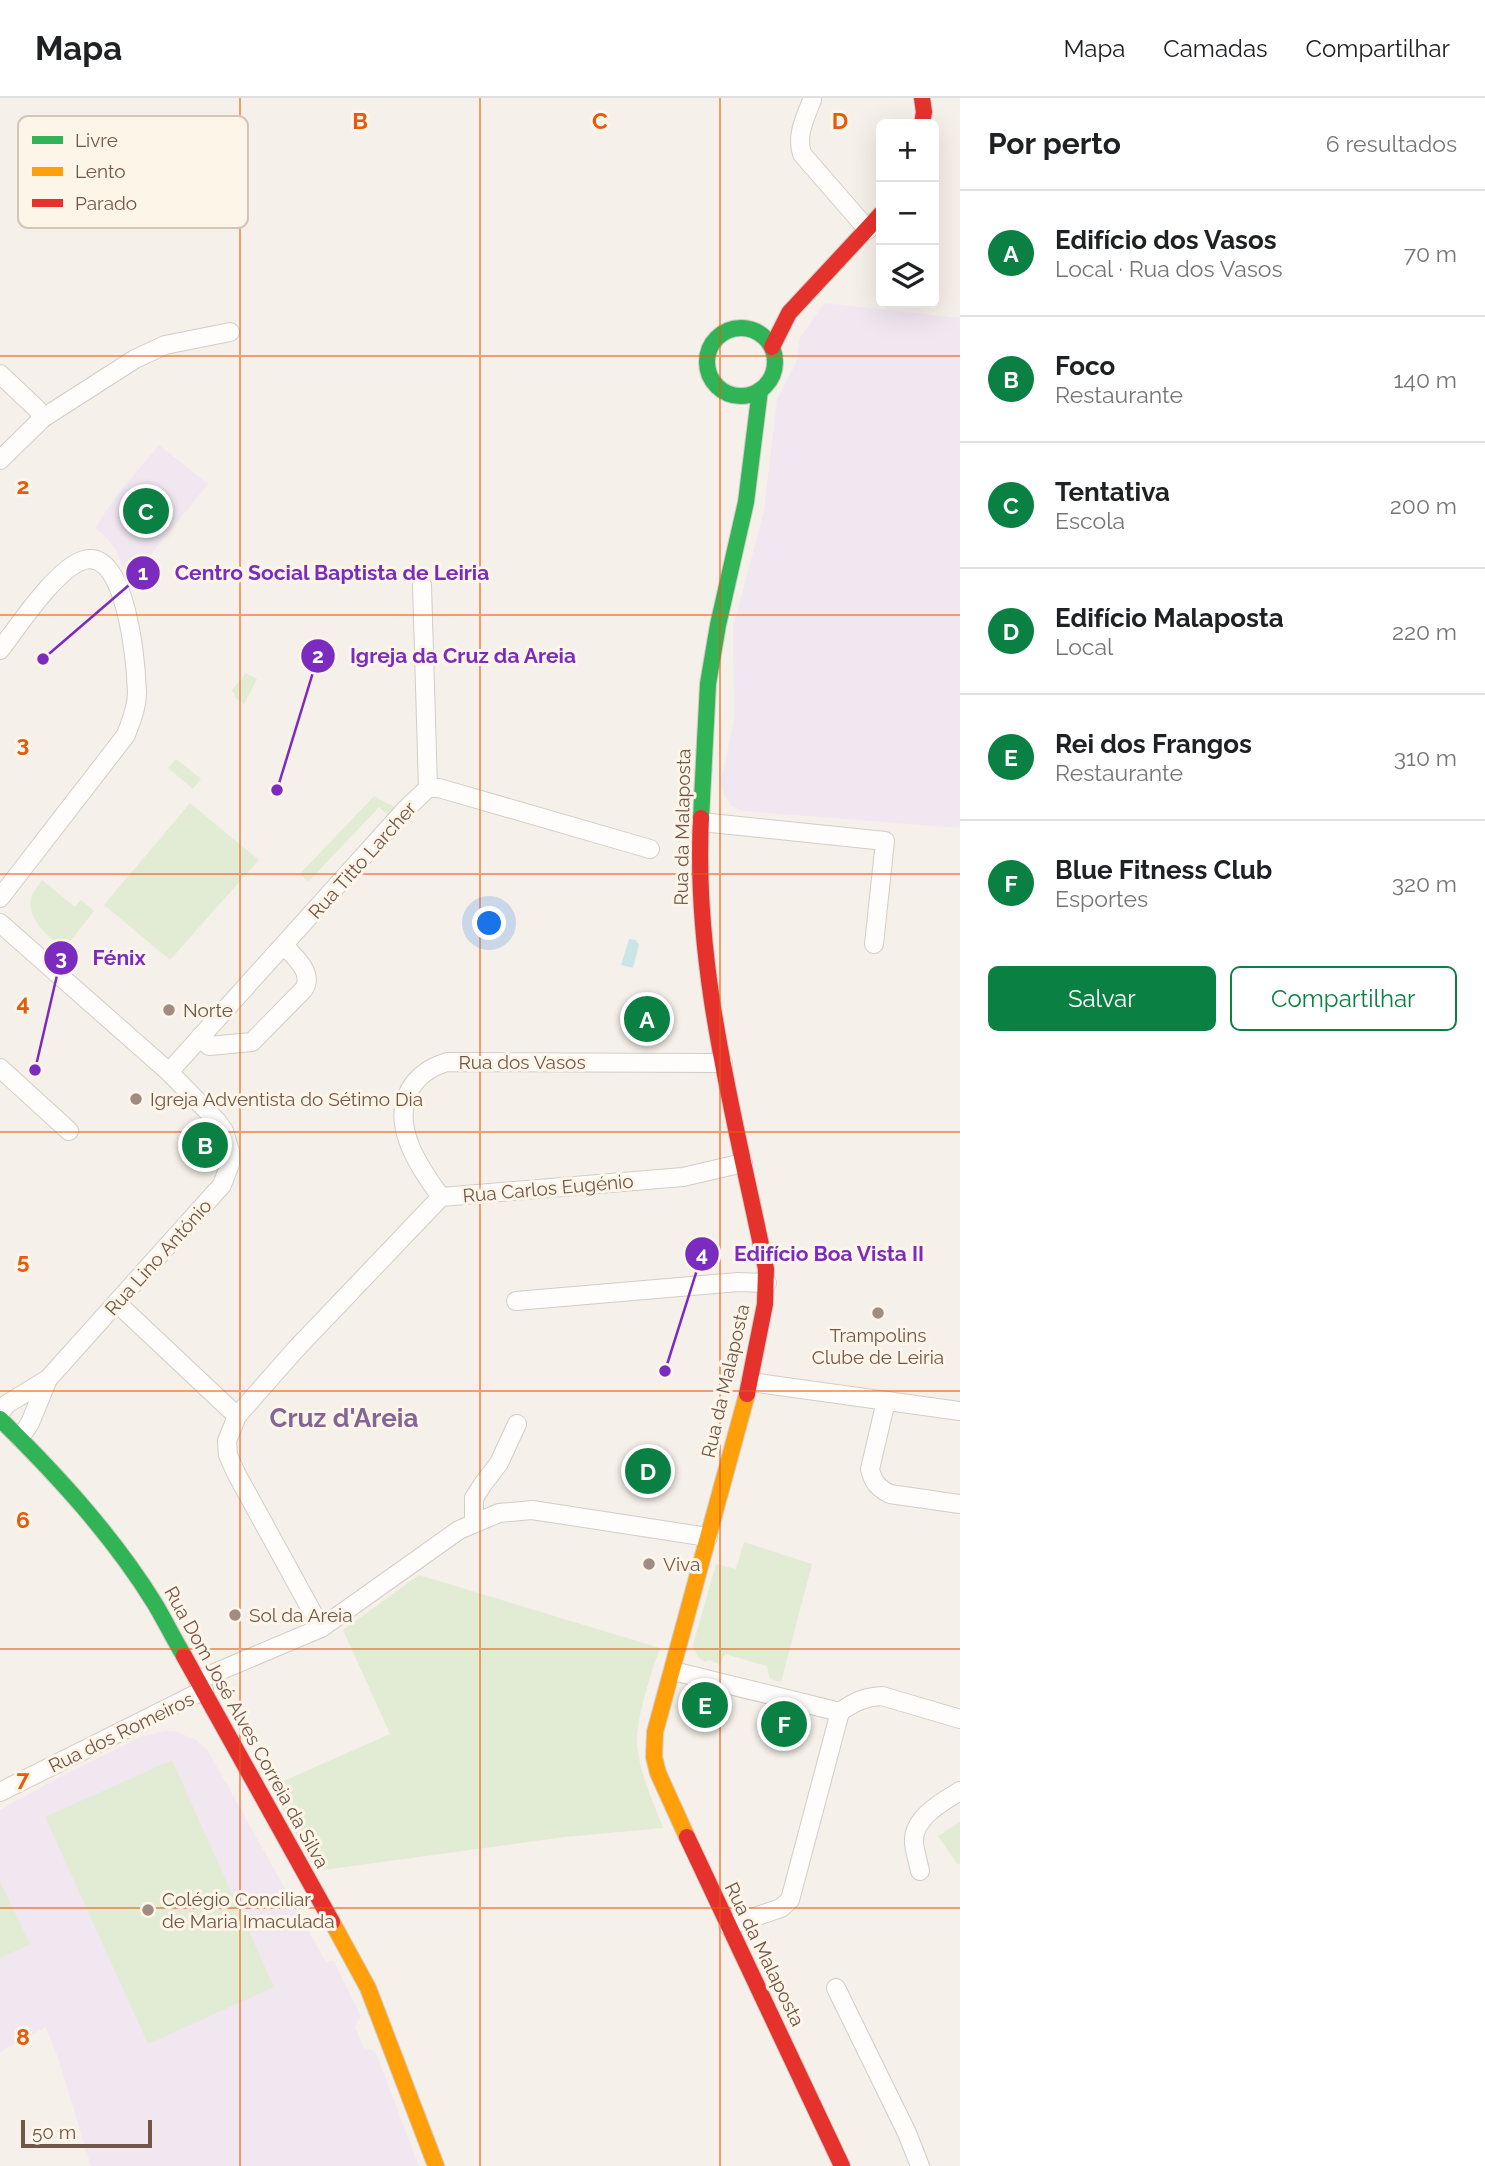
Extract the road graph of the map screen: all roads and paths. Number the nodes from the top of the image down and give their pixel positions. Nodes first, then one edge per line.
1 (922, 98) edge
2 (812, 100) dead end
3 (922, 119) edge
4 (876, 220) edge
5 (868, 230) junction
6 (789, 313) junction
7 (756, 331) junction
8 (230, 332) dead end
9 (772, 347) junction
10 (0, 373) edge
11 (760, 390) junction
12 (727, 393) junction
13 (43, 418) junction
14 (753, 439) junction
15 (0, 460) edge
16 (422, 585) dead end
17 (0, 650) edge
18 (428, 788) junction
19 (701, 822) junction
20 (650, 849) dead end
21 (0, 898) edge
22 (0, 923) edge
23 (874, 944) dead end
24 (284, 945) junction
25 (200, 1037) junction
26 (723, 1063) junction
27 (0, 1068) edge
28 (169, 1072) junction
29 (69, 1131) dead end
30 (743, 1163) junction
31 (442, 1197) junction
32 (767, 1283) junction
33 (516, 1301) dead end
34 (117, 1303) junction
35 (48, 1379) junction
36 (750, 1382) junction
37 (886, 1401) junction
38 (960, 1411) edge
39 (0, 1413) edge
40 (237, 1416) junction
41 (517, 1424) dead end
42 (8, 1432) edge
43 (960, 1504) edge
44 (474, 1523) junction
45 (708, 1537) junction
46 (321, 1628) junction
47 (673, 1671) junction
48 (201, 1685) junction
49 (840, 1712) junction
50 (960, 1719) edge
51 (0, 1791) edge
52 (960, 1791) edge
53 (920, 1871) dead end
54 (728, 1926) junction
55 (836, 1988) dead end
56 (436, 2166) edge
57 (842, 2166) edge
58 (920, 2166) edge

1 - 3 street
2 - 5 street
4 - 5 street, Rua da Malaposta
5 - 6 street, Rua da Malaposta
6 - 7 street, Rua da Malaposta
6 - 9 street, Rua da Malaposta
7 - 9 street
7 - 12 street, Rua da Malaposta
8 - 13 street
9 - 11 street, Rua da Malaposta
10 - 13 street
11 - 12 street
11 - 14 street, Rua da Malaposta
12 - 14 street, Rua da Malaposta
13 - 15 street
14 - 19 street, Rua da Malaposta
16 - 18 street
17 - 21 street
18 - 20 street, Rua Titto Larcher
18 - 24 street, Rua Titto Larcher
19 - 23 street
19 - 26 street, Rua da Malaposta
22 - 28 street, Rua Lino António
24 - 25 street, Rua Titto Larcher
24 - 25 street
25 - 28 street, Rua Titto Larcher
26 - 30 street, Rua da Malaposta
26 - 31 street, Rua dos Vasos
27 - 29 street
28 - 34 street, Rua Lino António
30 - 31 street, Rua Carlos Eugénio
30 - 32 street, Rua da Malaposta
31 - 40 street, Rua Carlos Eugénio
32 - 33 street
32 - 36 street, Rua da Malaposta
34 - 35 street, Rua Lino António
34 - 40 street
35 - 39 street, Rua Lino António
35 - 42 street, Rua Lino António
36 - 37 street
36 - 45 street, Rua da Malaposta
37 - 38 street
37 - 43 street
40 - 46 street
41 - 44 street
42 - 48 street, Rua Dom José Alves Correia da Silva
44 - 45 street, Rua dos Romeiros
44 - 46 street, Rua dos Romeiros
45 - 47 street, Rua da Malaposta
46 - 48 street, Rua dos Romeiros
47 - 49 street
47 - 54 street, Rua da Malaposta
48 - 51 street, Rua dos Romeiros
48 - 56 street, Rua Dom José Alves Correia da Silva
49 - 50 street
49 - 54 street
52 - 53 street
54 - 57 street, Rua da Malaposta
55 - 58 street

